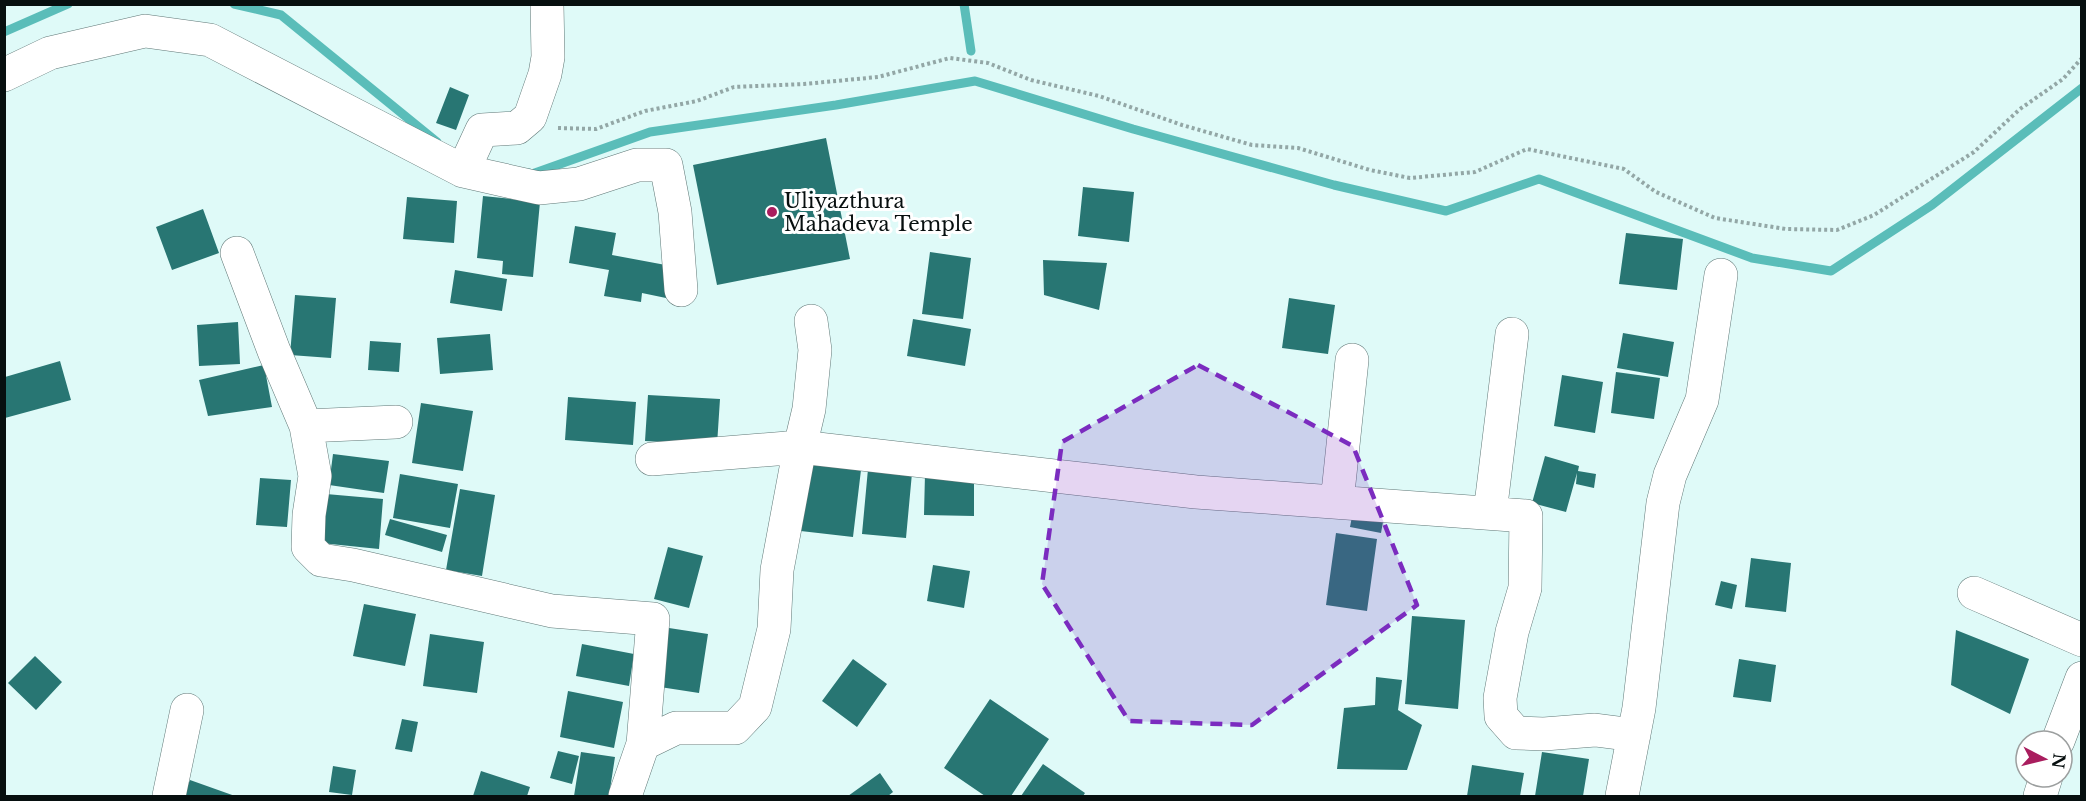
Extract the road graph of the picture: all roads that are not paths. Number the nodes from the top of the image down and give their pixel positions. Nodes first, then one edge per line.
1 (547, 4) edge
2 (4, 75) edge
3 (465, 166) junction
4 (237, 253) dead end
5 (1721, 274) dead end
6 (681, 290) dead end
7 (811, 321) dead end
8 (1512, 334) dead end
9 (1352, 360) dead end
10 (396, 422) dead end
11 (306, 426) junction
12 (800, 447) junction
13 (652, 459) dead end
14 (1337, 502) junction
15 (1490, 513) junction
16 (1974, 593) dead end
17 (2082, 640) edge
18 (2082, 678) edge
19 (187, 710) dead end
20 (2063, 729) edge
21 (1634, 735) junction
22 (643, 744) junction
23 (169, 796) edge
24 (625, 796) edge
25 (1622, 796) edge

1 - 3 street
2 - 3 street
3 - 6 street
4 - 11 street
5 - 21 street
7 - 12 street
8 - 15 street
9 - 14 street
10 - 11 street
11 - 22 street
12 - 13 street
12 - 14 street
12 - 22 street
14 - 15 street
15 - 21 street
16 - 17 street
18 - 20 street
19 - 23 street
21 - 25 street
22 - 24 street

